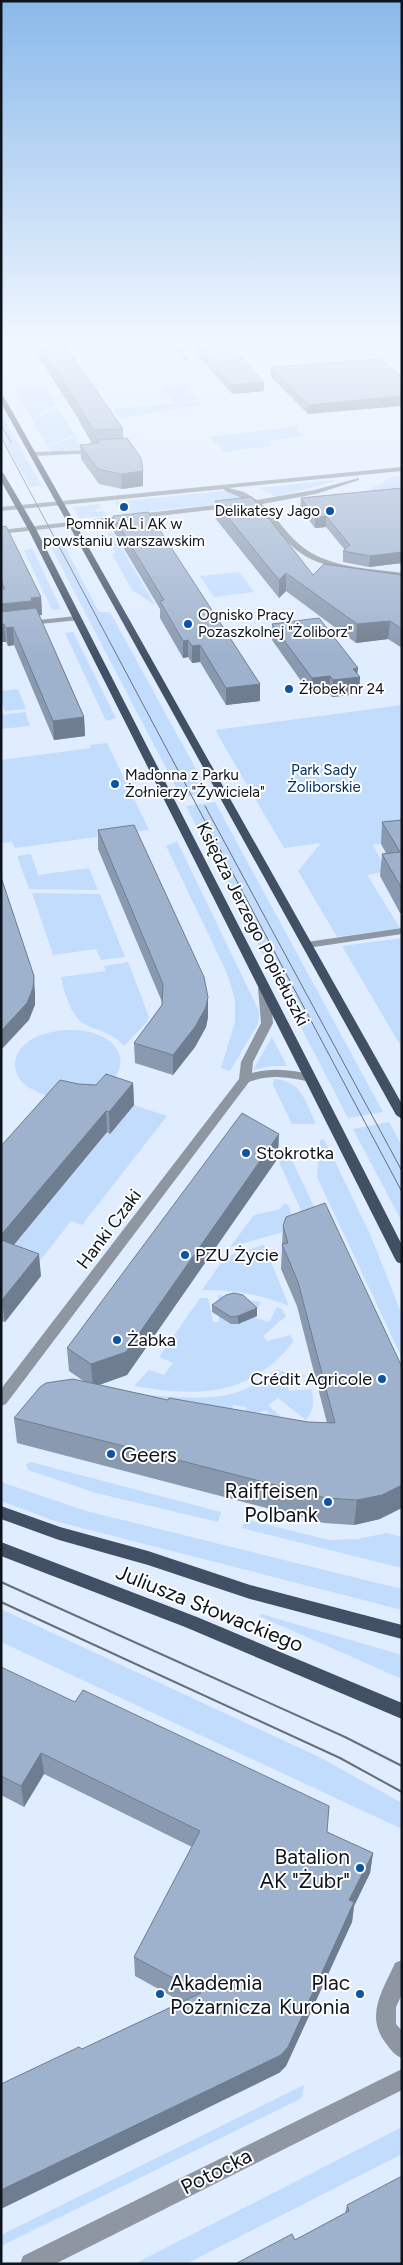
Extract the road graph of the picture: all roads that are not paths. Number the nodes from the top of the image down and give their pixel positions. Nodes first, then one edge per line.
1 (30, 448) edge
2 (101, 452) edge
3 (33, 454) junction
4 (402, 469) edge
5 (374, 472) junction
6 (1, 474) edge
7 (209, 488) junction
8 (61, 503) junction
9 (258, 503) junction
10 (20, 507) junction
11 (1, 509) edge
12 (74, 524) junction
13 (32, 529) junction
14 (1, 532) edge
15 (402, 575) edge
16 (76, 618) junction
17 (1, 626) edge
18 (402, 931) edge
19 (307, 945) junction
20 (264, 988) junction
21 (310, 1078) junction
22 (245, 1079) junction
23 (388, 1090) junction
24 (402, 1101) edge
25 (402, 1114) edge
26 (402, 1259) edge
27 (1, 1400) edge
28 (1, 1512) edge
29 (1, 1549) edge
30 (402, 1632) edge
31 (402, 1711) edge
32 (402, 1970) edge
33 (402, 2048) edge
34 (402, 2079) edge
35 (31, 2264) edge

1 - 3 main road, Księdza Jerzego Popiełuszki
2 - 3 street
3 - 8 main road, Księdza Jerzego Popiełuszki
4 - 5 street
5 - 7 street
5 - 9 street
6 - 10 main road, Księdza Jerzego Popiełuszki
7 - 8 street
7 - 9 street
8 - 10 street
8 - 12 main road, Księdza Jerzego Popiełuszki
9 - 12 street
9 - 15 street
10 - 11 street
10 - 13 main road, Księdza Jerzego Popiełuszki
12 - 13 street
12 - 19 main road, Księdza Jerzego Popiełuszki
13 - 14 street
13 - 16 main road, Księdza Jerzego Popiełuszki
16 - 17 street
16 - 20 main road, Księdza Jerzego Popiełuszki
18 - 19 street
19 - 23 main road, Księdza Jerzego Popiełuszki
20 - 21 main road, Księdza Jerzego Popiełuszki
20 - 22 street, Hanki Czaki
21 - 22 street
21 - 26 main road, Księdza Jerzego Popiełuszki
22 - 27 street, Hanki Czaki
23 - 24 street
23 - 25 main road, Księdza Jerzego Popiełuszki
28 - 30 main road, Juliusza Słowackiego
29 - 31 main road, Juliusza Słowackiego
32 - 33 street
34 - 35 street, Potocka

